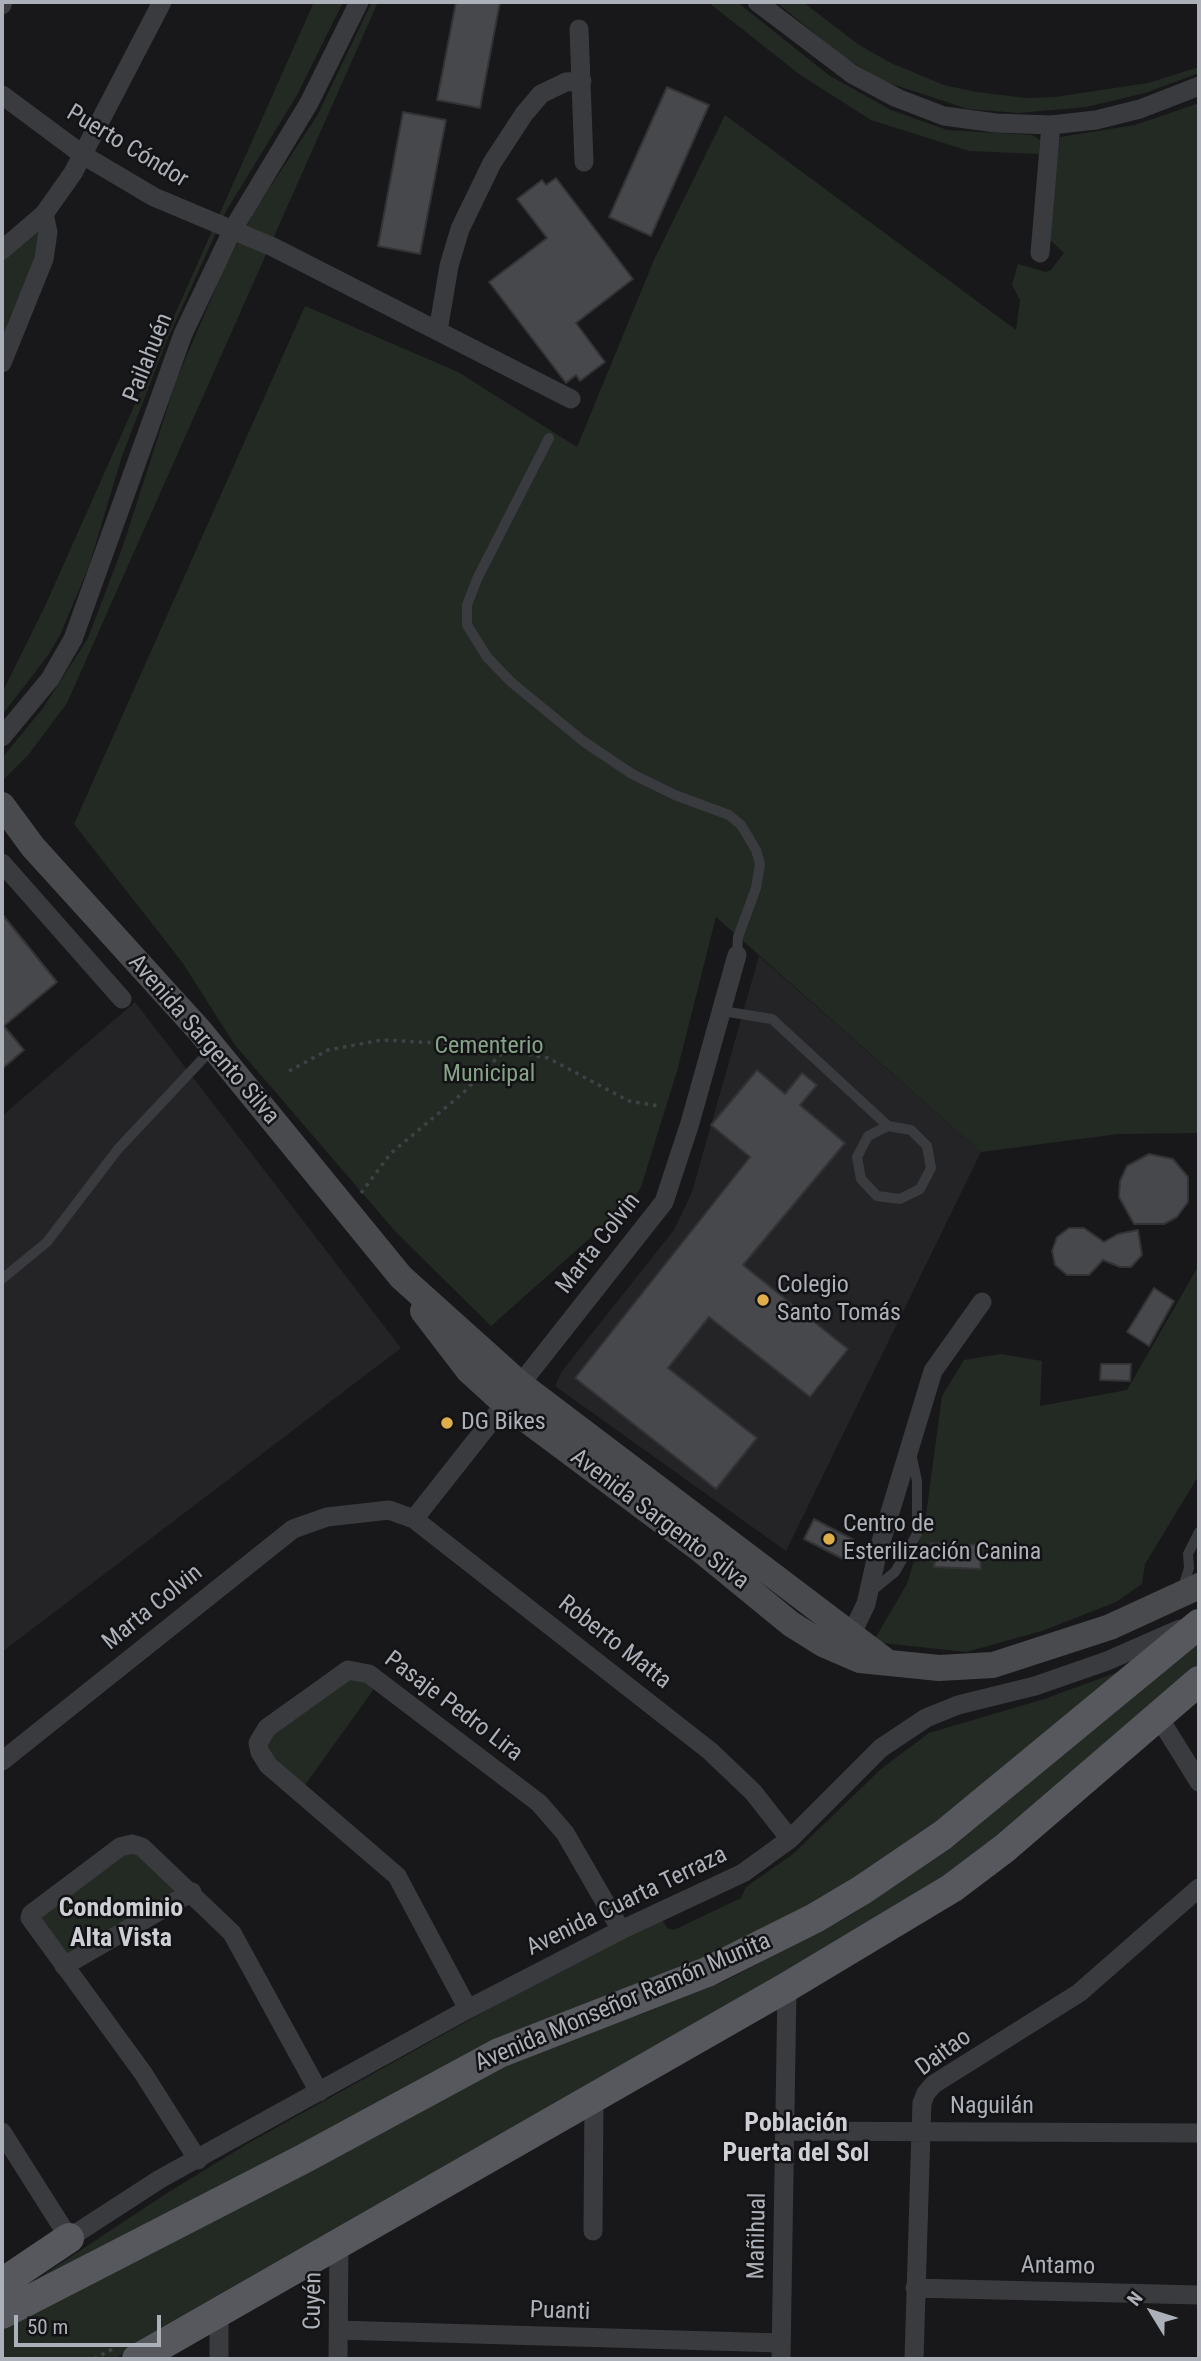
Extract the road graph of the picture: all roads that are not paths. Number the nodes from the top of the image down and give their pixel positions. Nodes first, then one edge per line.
1 (162, 2) edge
2 (359, 2) edge
3 (757, 2) edge
4 (579, 29) dead end
5 (582, 82) junction
6 (1199, 86) edge
7 (2, 95) edge
8 (1051, 125) junction
9 (83, 155) junction
10 (584, 162) dead end
11 (44, 214) junction
12 (233, 229) junction
13 (2, 250) edge
14 (1040, 253) dead end
15 (438, 331) junction
16 (2, 363) edge
17 (571, 399) dead end
18 (549, 438) dead end
19 (2, 737) edge
20 (2, 806) edge
21 (2, 863) edge
22 (737, 956) joint
23 (122, 999) dead end
24 (722, 1011) junction
25 (213, 1048) junction
26 (888, 1126) junction
27 (2, 1279) edge
28 (982, 1301) dead end
29 (512, 1393) junction
30 (909, 1448) junction
31 (388, 1510) joint
32 (414, 1519) junction
33 (1199, 1532) edge
34 (1199, 1575) edge
35 (1189, 1583) edge
36 (869, 1594) junction
37 (1199, 1621) edge
38 (851, 1635) junction
39 (886, 1661) junction
40 (1199, 1681) edge
41 (1158, 1716) junction
42 (2, 1761) edge
43 (1199, 1782) edge
44 (790, 1839) junction
45 (1199, 1888) edge
46 (192, 1892) junction
47 (621, 1930) junction
48 (64, 1966) junction
49 (787, 1987) junction
50 (468, 2009) junction
51 (319, 2092) junction
52 (594, 2096) junction
53 (785, 2131) junction
54 (921, 2131) junction
55 (2, 2132) edge
56 (1199, 2133) edge
57 (198, 2160) junction
58 (593, 2231) dead end
59 (69, 2238) junction
60 (339, 2244) junction
61 (2, 2283) edge
62 (915, 2288) junction
63 (1199, 2294) edge
64 (219, 2313) junction
65 (2, 2314) edge
66 (338, 2330) junction
67 (781, 2351) edge
68 (127, 2352) edge
69 (219, 2359) edge
70 (338, 2359) edge
71 (914, 2359) edge

1 - 9 street
2 - 12 street, Pailahuén
3 - 8 street
4 - 5 street
5 - 10 street
5 - 15 street
6 - 8 street
7 - 9 street, Puerto Cóndor
8 - 14 street
9 - 11 street
9 - 12 street, Puerto Cóndor
11 - 13 street
11 - 16 street
12 - 15 street, Puerto Cóndor
12 - 19 street, Pailahuén
15 - 17 street, Puerto Cóndor
18 - 22 lane
20 - 25 main road, Avenida Sargento Silva
21 - 23 street, Avenida Sargento Silva
22 - 24 street, Marta Colvin
24 - 26 lane
24 - 29 street, Marta Colvin
25 - 27 lane
25 - 29 main road, Avenida Sargento Silva
26 - 26 lane
28 - 30 street
29 - 32 street, Marta Colvin
29 - 38 main road, Avenida Sargento Silva
29 - 39 main road, Avenida Sargento Silva
30 - 36 street
30 - 36 lane
31 - 32 street, Roberto Matta
31 - 42 street, Marta Colvin
32 - 44 street, Roberto Matta
33 - 35 lane
34 - 35 lane
35 - 39 main road, Avenida Sargento Silva
36 - 38 street
37 - 44 street, Avenida Cuarta Terraza
37 - 65 main road, Avenida Monseñor Ramón Munita
38 - 39 main road, Avenida Sargento Silva
40 - 41 main road, Avenida Monseñor Ramón Munita
41 - 43 street
41 - 49 main road, Avenida Monseñor Ramón Munita
44 - 47 street, Avenida Cuarta Terraza
45 - 54 street, Daitao
46 - 48 street
46 - 48 street
46 - 51 street
47 - 50 street, Avenida Cuarta Terraza
47 - 50 street, Pasaje Pedro Lira
48 - 57 street
49 - 52 main road, Avenida Monseñor Ramón Munita
49 - 53 street, Mañihual
50 - 51 street, Avenida Cuarta Terraza
51 - 57 street, Avenida Cuarta Terraza
52 - 58 street
52 - 60 main road, Avenida Monseñor Ramón Munita
53 - 54 street, Naguilán
53 - 67 street, Mañihual
54 - 56 street, Naguilán
54 - 62 street, Daitao
55 - 59 street
57 - 59 street, Avenida Cuarta Terraza
59 - 61 main road
60 - 64 main road, Avenida Monseñor Ramón Munita
60 - 66 street, Cuyén
62 - 63 street, Antamo
62 - 71 street, Daitao
64 - 68 main road, Avenida Monseñor Ramón Munita
64 - 69 street
66 - 67 street, Puanti
66 - 70 street, Cuyén

